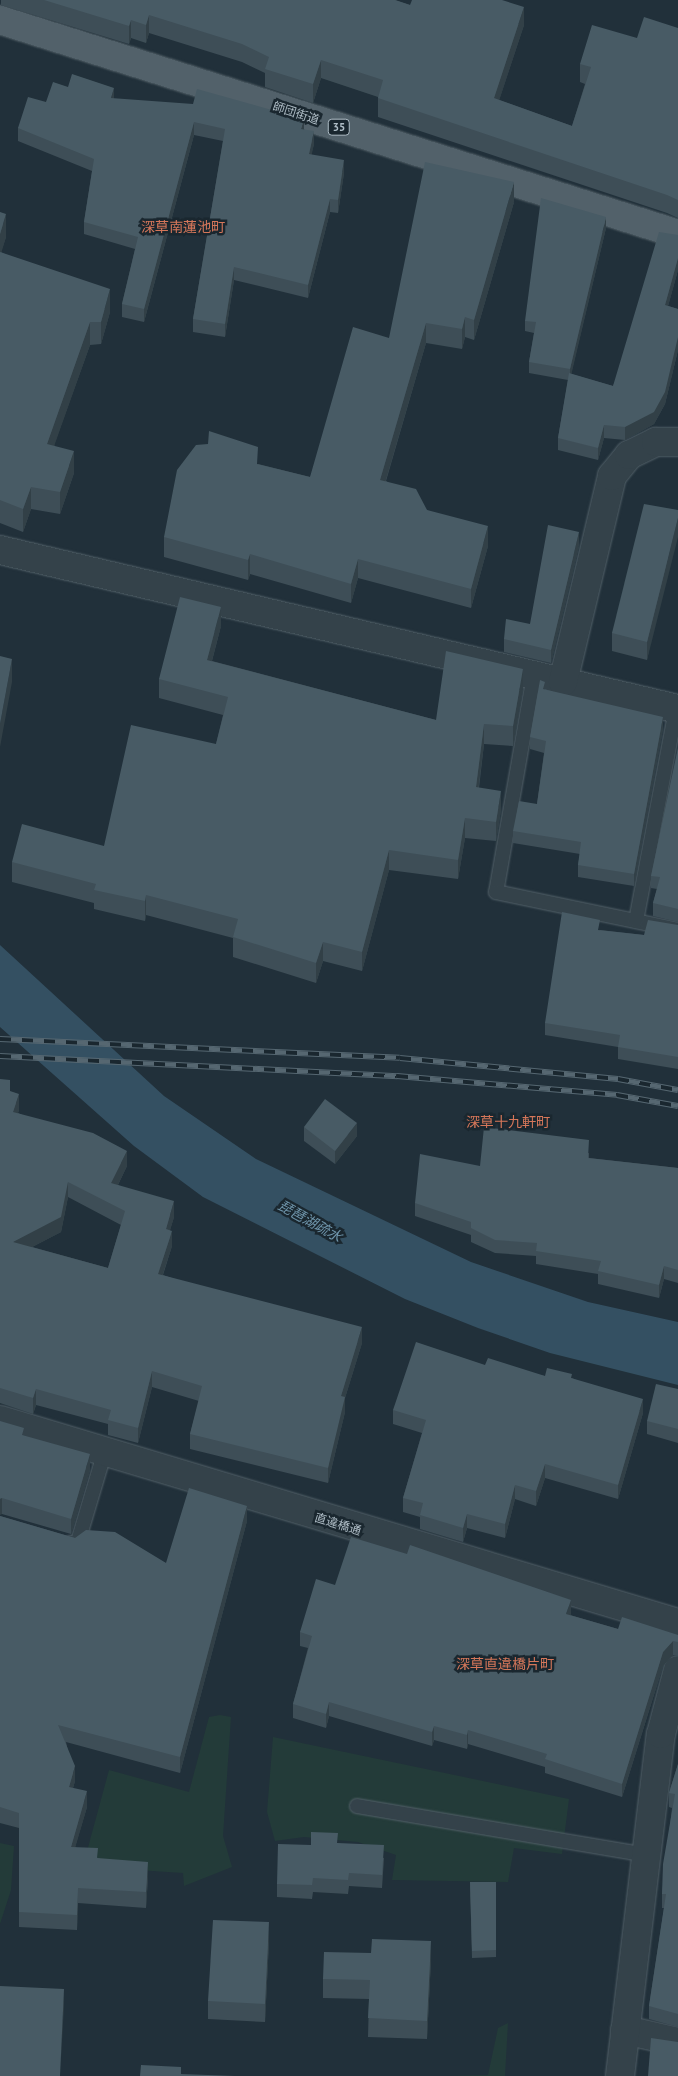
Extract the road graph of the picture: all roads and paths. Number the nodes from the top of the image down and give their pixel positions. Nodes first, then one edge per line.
1 (0, 20) edge
2 (678, 234) edge
3 (678, 442) edge
4 (0, 550) edge
5 (534, 675) junction
6 (562, 682) junction
7 (677, 705) edge
8 (636, 920) junction
9 (678, 930) edge
10 (0, 1420) edge
11 (105, 1452) junction
12 (51, 1538) edge
13 (678, 1623) edge
14 (678, 1670) edge
15 (356, 1806) dead end
16 (646, 1855) junction
17 (625, 2030) junction
18 (678, 2042) edge
19 (620, 2076) edge

1 - 2 main road, 師団街道 / 35
3 - 6 street
4 - 5 street
5 - 6 street
5 - 8 lane
6 - 7 street
7 - 8 lane
8 - 9 lane
10 - 11 street, 直違橋通
11 - 12 lane
11 - 13 street, 直違橋通
14 - 16 street
15 - 16 lane
16 - 17 street
17 - 18 street
17 - 19 street

